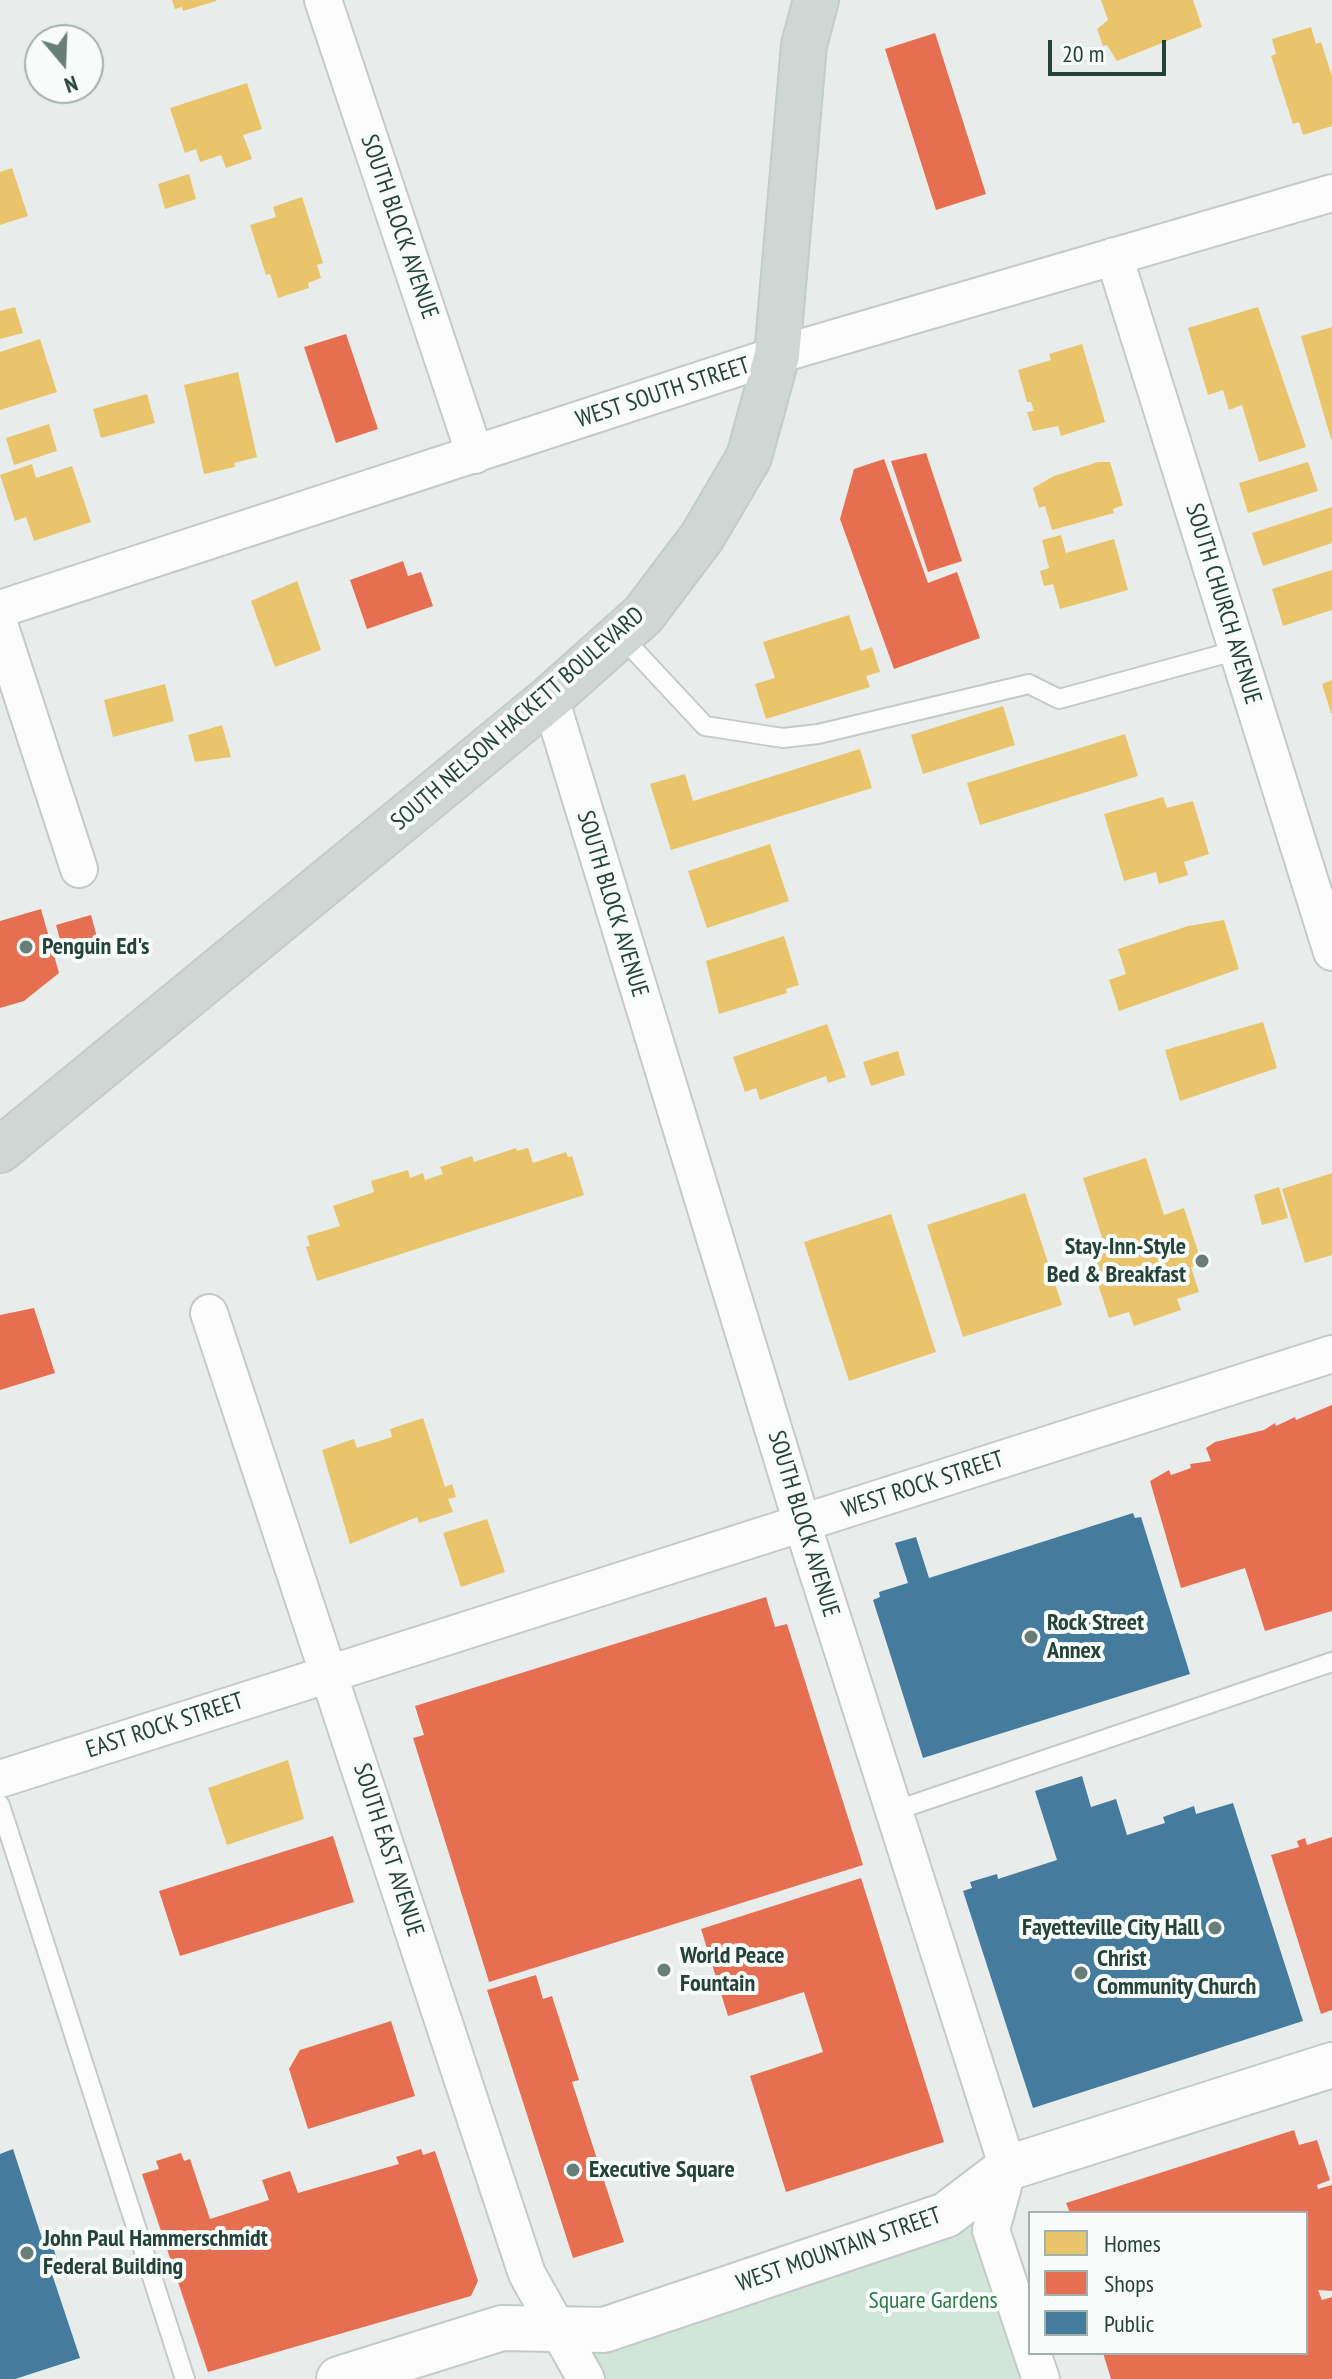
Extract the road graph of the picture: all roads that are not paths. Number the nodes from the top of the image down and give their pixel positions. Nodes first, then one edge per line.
1 (323, 0) edge
2 (816, 0) edge
3 (1332, 193) edge
4 (1114, 256) junction
5 (777, 355) junction
6 (475, 455) junction
7 (0, 609) edge
8 (0, 627) edge
9 (621, 635) junction
10 (1238, 650) junction
11 (550, 698) junction
12 (79, 869) dead end
13 (1332, 952) edge
14 (0, 1150) edge
15 (209, 1313) dead end
16 (1332, 1354) edge
17 (802, 1523) junction
18 (1332, 1662) edge
19 (331, 1673) junction
20 (0, 1779) edge
21 (0, 1805) edge
22 (894, 1811) junction
23 (1332, 2065) edge
24 (1008, 2168) junction
25 (562, 2331) junction
26 (1028, 2341) edge
27 (1033, 2355) edge
28 (185, 2379) edge
29 (339, 2379) edge
30 (586, 2379) edge
31 (1041, 2379) edge

1 - 6 street, SOUTH BLOCK AVENUE
2 - 5 main road, SOUTH NELSON HACKETT BOULEVARD
3 - 4 street, WEST SOUTH STREET
4 - 5 street, WEST SOUTH STREET
4 - 10 street, SOUTH CHURCH AVENUE
5 - 6 street, WEST SOUTH STREET
5 - 9 main road, SOUTH NELSON HACKETT BOULEVARD
6 - 7 street, WEST SOUTH STREET
8 - 12 street
9 - 10 lane
9 - 11 main road, SOUTH NELSON HACKETT BOULEVARD
10 - 13 street, SOUTH CHURCH AVENUE
11 - 14 main road, SOUTH NELSON HACKETT BOULEVARD
11 - 17 street, SOUTH BLOCK AVENUE
15 - 19 street, SOUTH EAST AVENUE
16 - 17 street, WEST ROCK STREET
17 - 19 street, WEST ROCK STREET
17 - 22 street, SOUTH BLOCK AVENUE
18 - 22 lane
19 - 20 street, EAST ROCK STREET
19 - 25 street, SOUTH EAST AVENUE
21 - 28 lane
22 - 24 street, SOUTH BLOCK AVENUE
23 - 24 street, WEST MOUNTAIN STREET
24 - 25 street, WEST MOUNTAIN STREET
24 - 26 street
25 - 29 street, WEST MOUNTAIN STREET
25 - 30 street, SOUTH EAST AVENUE
27 - 31 street

